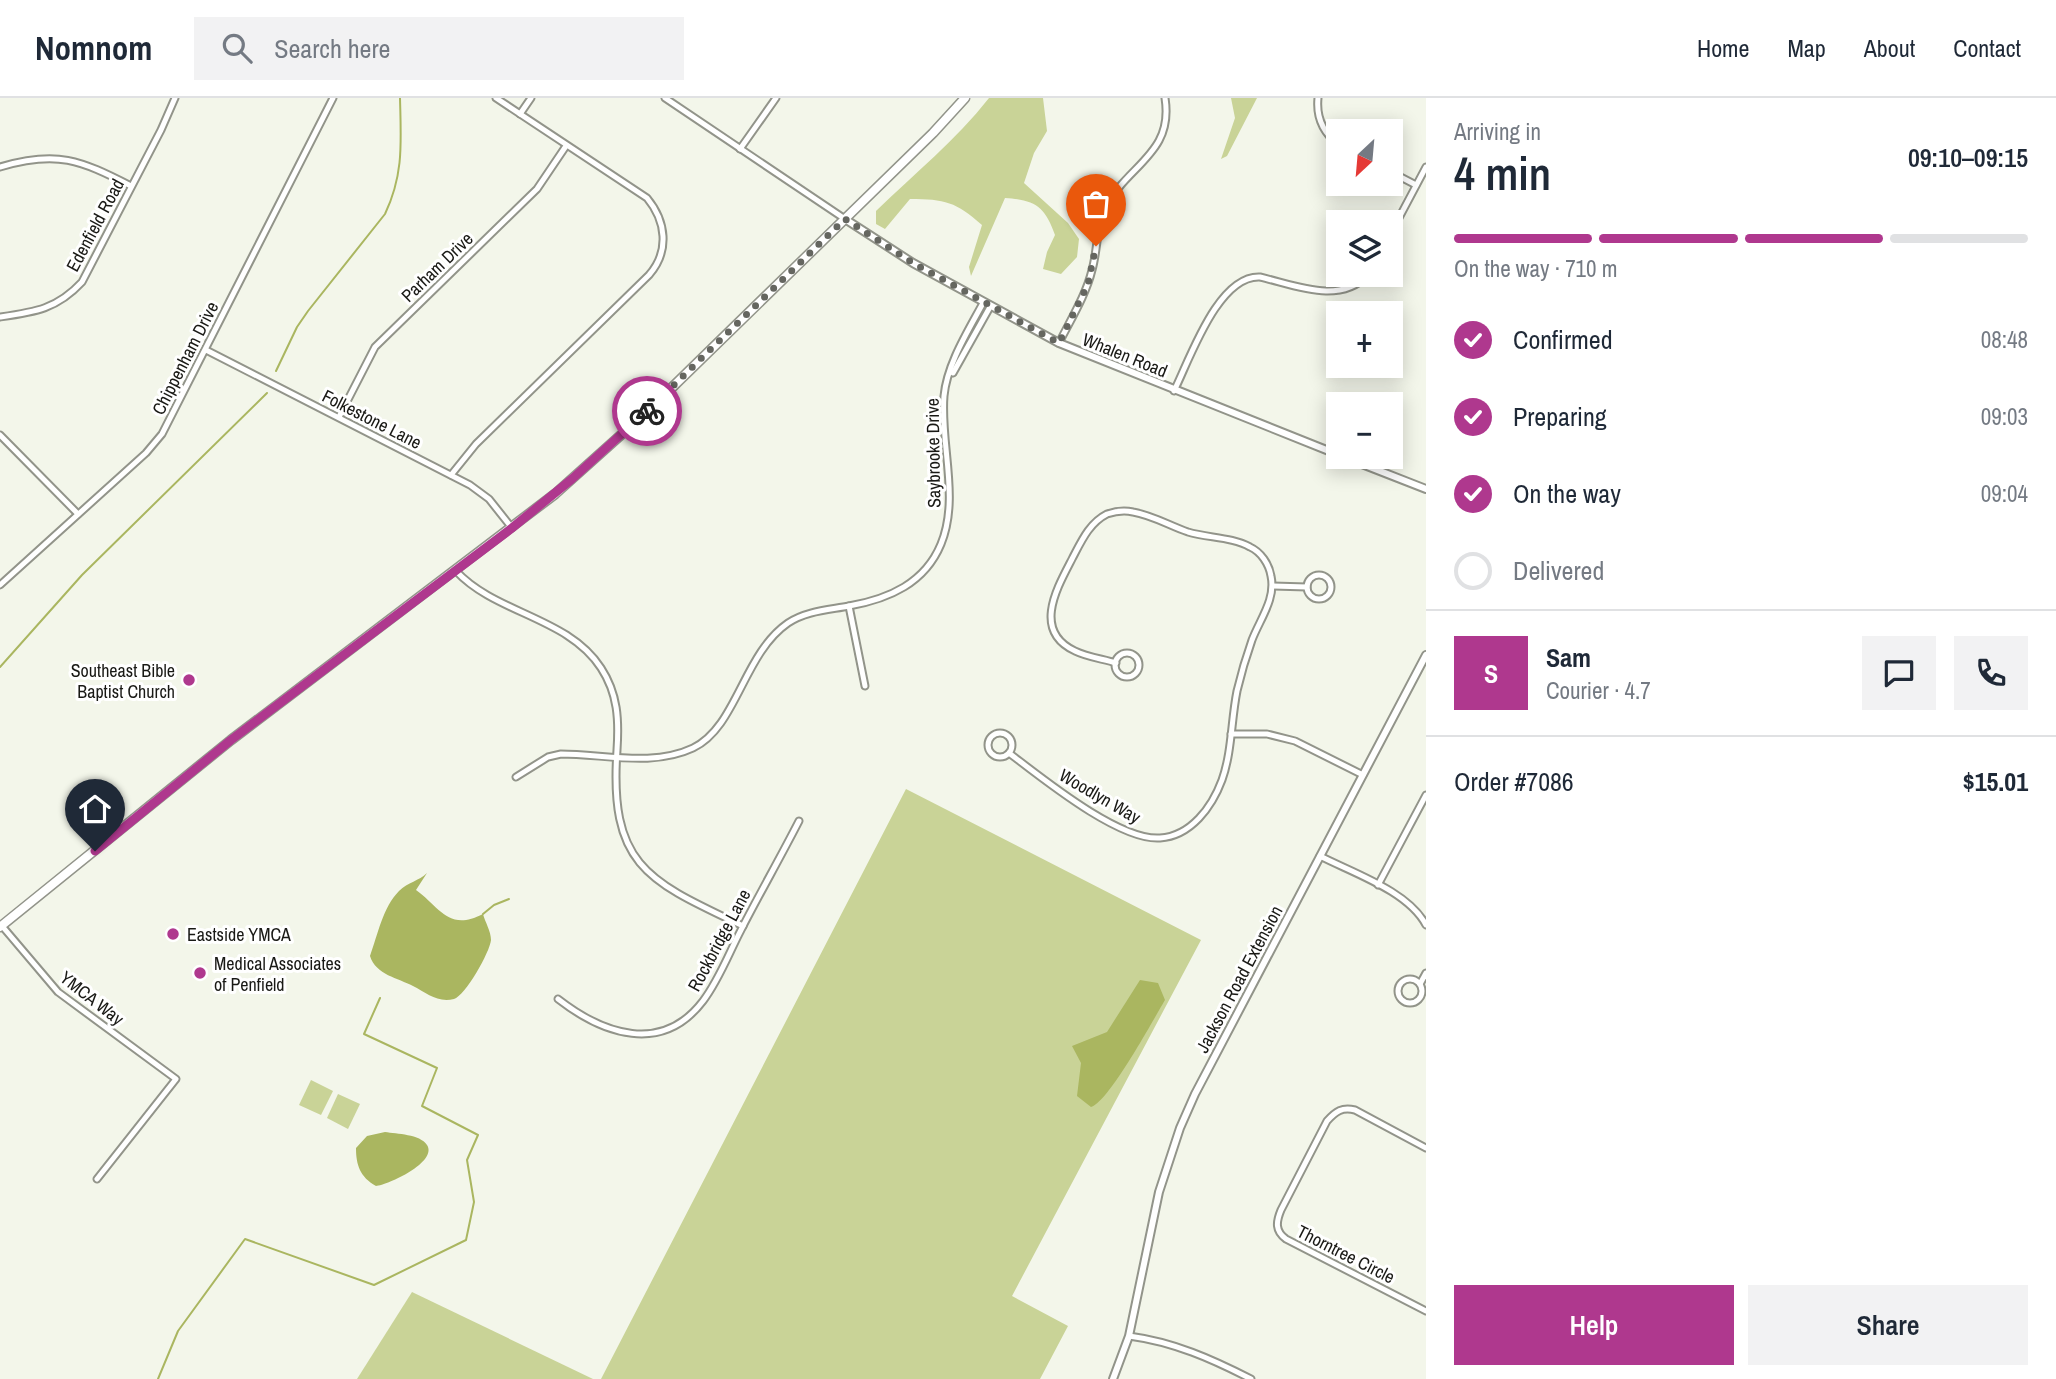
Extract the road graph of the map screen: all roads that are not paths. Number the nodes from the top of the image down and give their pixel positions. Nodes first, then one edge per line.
1 (175, 98) edge
2 (333, 98) edge
3 (496, 98) edge
4 (531, 98) edge
5 (665, 98) edge
6 (776, 98) edge
7 (965, 98) edge
8 (1165, 98) edge
9 (1318, 98) edge
10 (520, 114) junction
11 (1326, 131) edge
12 (566, 145) junction
13 (740, 149) junction
14 (0, 167) edge
15 (1426, 167) edge
16 (1404, 179) edge
17 (1416, 185) junction
18 (131, 186) junction
19 (1403, 210) edge
20 (845, 219) junction
21 (1351, 287) edge
22 (983, 303) junction
23 (990, 307) junction
24 (0, 317) edge
25 (1059, 343) junction
26 (205, 350) junction
27 (947, 382) junction
28 (1174, 391) junction
29 (339, 417) junction
30 (0, 435) edge
31 (1326, 450) edge
32 (1375, 469) edge
33 (452, 475) junction
34 (1426, 489) edge
35 (78, 513) junction
36 (512, 528) junction
37 (456, 571) junction
38 (0, 585) edge
39 (1273, 586) junction
40 (1307, 587) junction
41 (849, 606) junction
42 (1425, 658) edge
43 (1116, 663) junction
44 (865, 686) dead end
45 (1231, 734) junction
46 (1009, 753) junction
47 (616, 756) junction
48 (1363, 775) junction
49 (516, 777) dead end
50 (1426, 795) edge
51 (799, 821) dead end
52 (1320, 856) junction
53 (1378, 886) junction
54 (1426, 925) edge
55 (743, 926) junction
56 (1, 927) edge
57 (1426, 974) edge
58 (1420, 984) junction
59 (558, 999) dead end
60 (1426, 1148) edge
61 (97, 1180) dead end
62 (1426, 1311) edge
63 (1129, 1336) junction
64 (1113, 1379) edge
65 (1251, 1379) edge

1 - 18 street, Edenfield Road
2 - 26 street, Chippenham Drive
3 - 10 street
4 - 10 street
5 - 13 street, Whalen Road
6 - 13 street
7 - 20 main road
8 - 25 street
9 - 11 street
10 - 12 street
12 - 29 street, Parham Drive
12 - 33 street
13 - 20 street, Whalen Road
14 - 18 street
15 - 17 street
16 - 17 street
17 - 19 street
18 - 24 street, Edenfield Road
20 - 22 street, Whalen Road
20 - 36 main road
21 - 28 street
22 - 23 street, Whalen Road
22 - 27 street, Saybrooke Drive
23 - 25 street, Whalen Road
23 - 27 street, Saybrooke Drive
25 - 28 street, Whalen Road
26 - 29 street, Folkestone Lane
26 - 35 street, Chippenham Drive
27 - 41 street, Saybrooke Drive
28 - 31 street, Whalen Road
29 - 33 street, Folkestone Lane
30 - 35 street
32 - 34 street
33 - 36 street, Folkestone Lane
35 - 38 street, Chippenham Drive
36 - 37 main road
37 - 47 street
37 - 56 main road
39 - 40 street
39 - 43 street
39 - 45 street, Woodlyn Way
40 - 40 street
41 - 44 street
41 - 47 street, Saybrooke Drive
42 - 48 street, Jackson Road Extension
43 - 43 street
45 - 46 street, Woodlyn Way
45 - 48 street
46 - 46 street, Woodlyn Way
47 - 49 street, Saybrooke Drive
47 - 55 street
48 - 52 street, Jackson Road Extension
50 - 53 street
51 - 55 street, Rockbridge Lane
52 - 53 street
52 - 63 street, Jackson Road Extension
53 - 54 street
55 - 59 street, Rockbridge Lane
56 - 61 street, YMCA Way
57 - 58 street
58 - 58 street
60 - 62 street, Thorntree Circle
63 - 64 street, Jackson Road Extension
63 - 65 street

